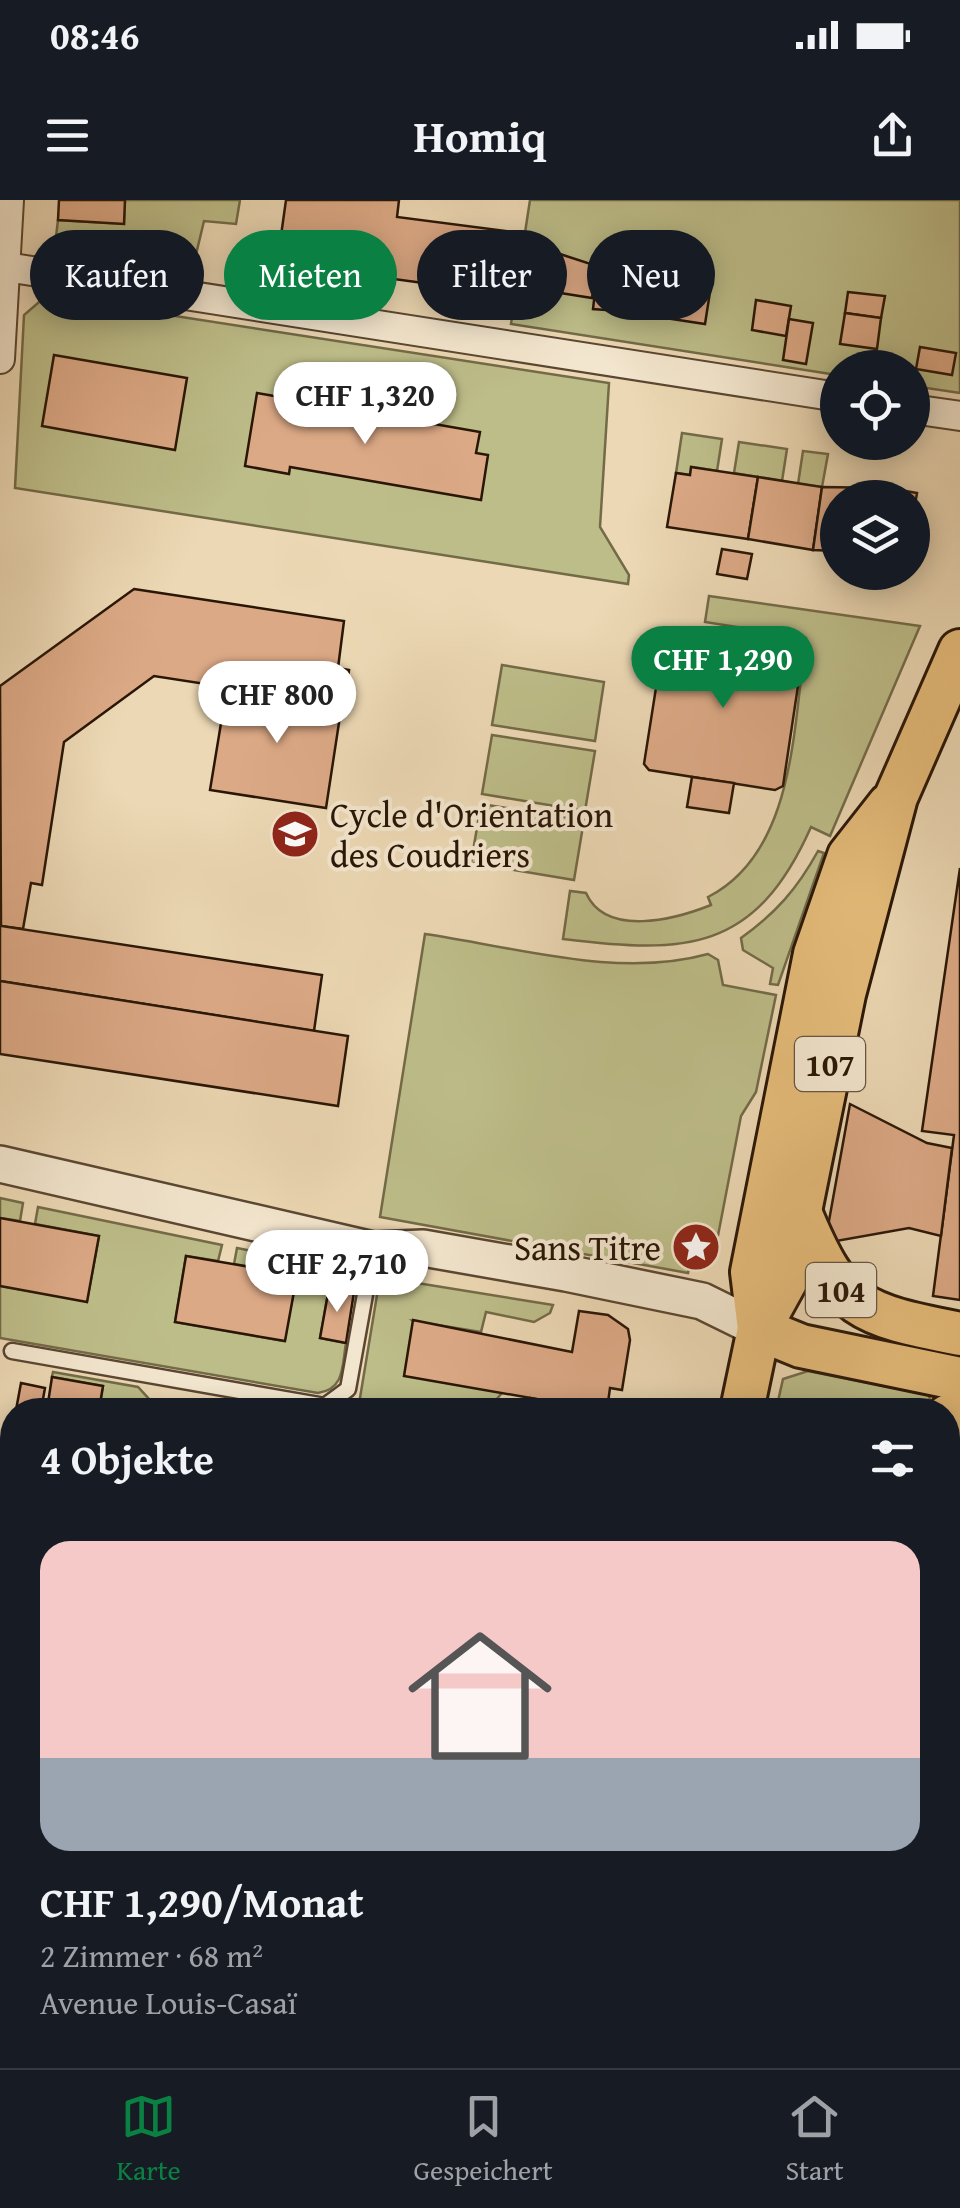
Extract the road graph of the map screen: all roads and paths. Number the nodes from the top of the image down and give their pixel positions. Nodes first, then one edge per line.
1 (9, 200) edge
2 (6, 267) junction
3 (0, 359) edge
4 (820, 394) edge
5 (930, 412) edge
6 (960, 416) edge
7 (960, 651) edge
8 (896, 797) junction
9 (0, 1164) edge
10 (800, 1212) junction
11 (373, 1250) junction
12 (760, 1329) junction
13 (960, 1334) edge
14 (12, 1351) dead end
15 (960, 1379) edge
16 (279, 1398) edge
17 (335, 1398) edge
18 (745, 1398) edge

1 - 2 street
2 - 3 street
2 - 4 street
5 - 6 street
7 - 8 main road, 107
8 - 10 main road, 107
8 - 12 main road, 107
9 - 11 street
10 - 12 main road, 107
10 - 13 main road, 104
11 - 12 street
11 - 17 lane
12 - 15 main road, 104
12 - 18 main road, 107
14 - 16 lane

